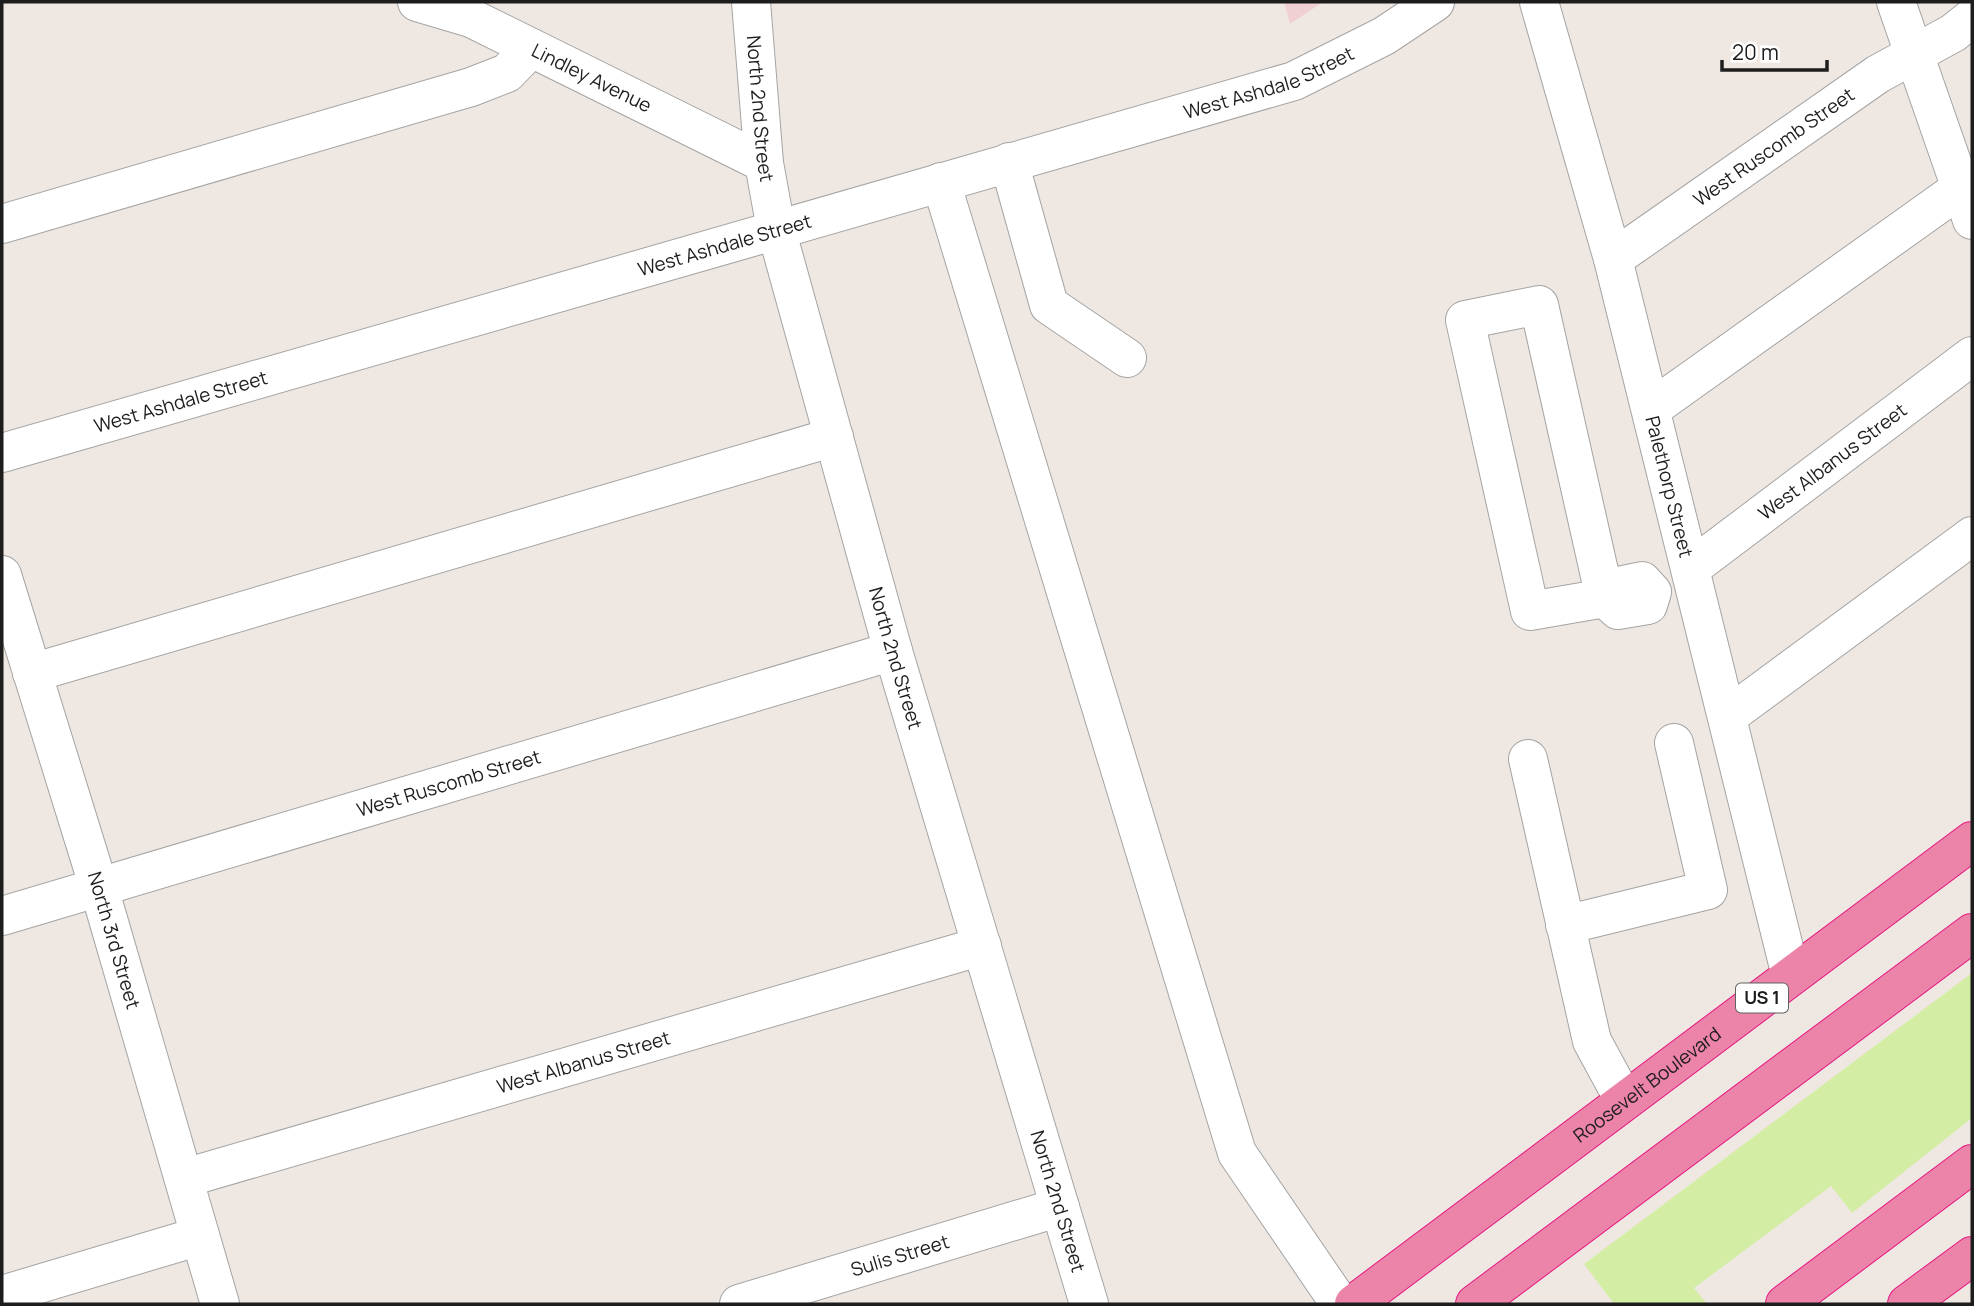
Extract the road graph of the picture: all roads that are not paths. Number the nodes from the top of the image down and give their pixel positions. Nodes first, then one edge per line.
1 (417, 2) edge
2 (751, 2) edge
3 (1435, 2) edge
4 (1539, 2) edge
5 (1896, 2) edge
6 (1972, 18) edge
7 (531, 48) junction
8 (1913, 54) junction
9 (1009, 162) junction
10 (764, 163) junction
11 (941, 182) junction
12 (1966, 204) edge
13 (2, 224) edge
14 (776, 229) junction
15 (1613, 259) junction
16 (1972, 356) edge
17 (1127, 358) dead end
18 (1651, 409) junction
19 (834, 437) junction
20 (2, 453) edge
21 (1972, 536) edge
22 (2, 575) edge
23 (1693, 577) junction
24 (1605, 598) junction
25 (894, 651) junction
26 (32, 673) junction
27 (1727, 716) junction
28 (1674, 743) dead end
29 (1528, 759) dead end
30 (1972, 841) edge
31 (99, 888) junction
32 (2, 916) edge
33 (1565, 925) junction
34 (1972, 933) edge
35 (982, 946) junction
36 (1791, 976) junction
37 (1624, 1100) junction
38 (1972, 1164) edge
39 (185, 1178) junction
40 (1060, 1208) junction
41 (200, 1236) junction
42 (1972, 1256) edge
43 (2, 1295) edge
44 (1482, 1299) edge
45 (220, 1304) edge
46 (739, 1304) edge
47 (1088, 1304) edge
48 (1340, 1304) edge
49 (1354, 1304) edge
50 (1785, 1304) edge
51 (1908, 1304) edge

1 - 7 street, Lindley Avenue
2 - 10 street, North 2nd Street
3 - 9 street, West Ashdale Street
4 - 15 street, Palethorp Street
5 - 8 street
6 - 8 street, West Ruscomb Street
7 - 10 street, Lindley Avenue
7 - 13 street
8 - 12 street
8 - 15 street, West Ruscomb Street
9 - 11 street, West Ashdale Street
9 - 17 street
10 - 14 street, North 2nd Street
11 - 14 street, West Ashdale Street
11 - 48 street
12 - 18 street
14 - 19 street, North 2nd Street
14 - 20 street, West Ashdale Street
15 - 18 street, Palethorp Street
16 - 23 street, West Albanus Street
18 - 23 street, Palethorp Street
19 - 25 street, North 2nd Street
19 - 26 street
21 - 27 street
22 - 26 street, North 3rd Street
23 - 24 street
23 - 27 street, Palethorp Street
24 - 24 street
25 - 31 street, West Ruscomb Street
25 - 35 street, North 2nd Street
26 - 31 street, North 3rd Street
27 - 36 street, Palethorp Street
28 - 33 street
29 - 33 street
30 - 36 highway, Roosevelt Boulevard / US 1
31 - 32 street, West Ruscomb Street
31 - 39 street, North 3rd Street
33 - 37 street
34 - 44 highway
35 - 39 street, West Albanus Street
35 - 40 street, North 2nd Street
36 - 37 highway, Roosevelt Boulevard / US 1
37 - 49 highway, Roosevelt Boulevard / US 1
38 - 50 highway
39 - 41 street, North 3rd Street
40 - 46 street, Sulis Street
40 - 47 street, North 2nd Street
41 - 43 street
41 - 45 street, North 3rd Street
42 - 51 highway

